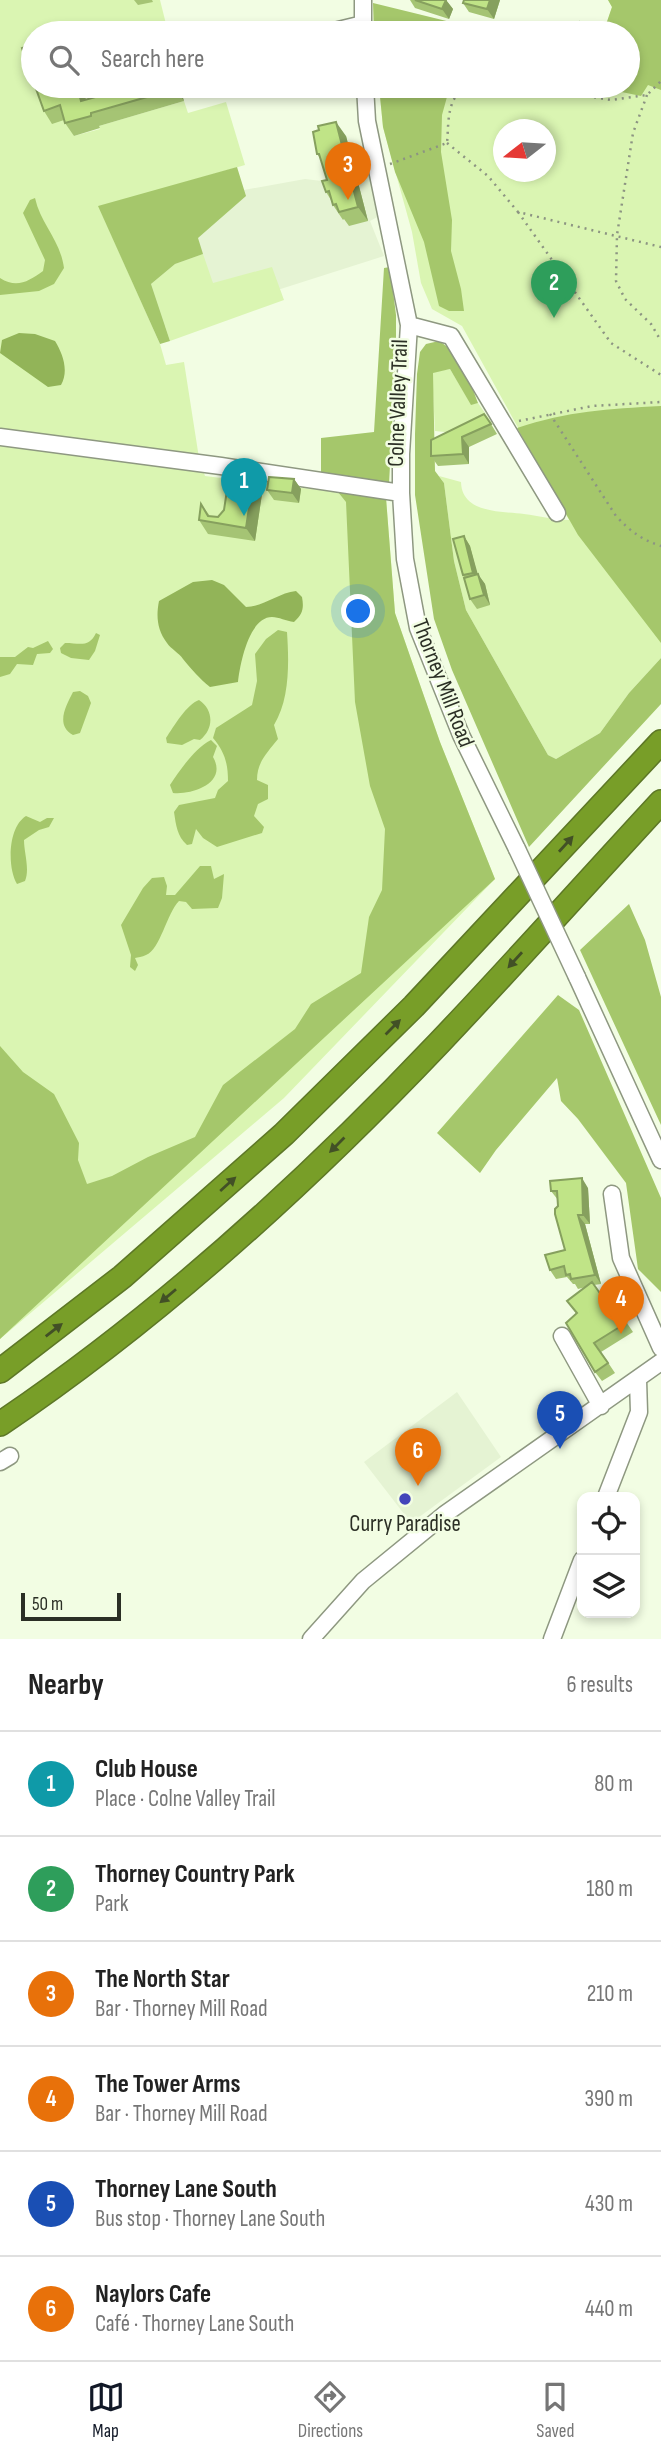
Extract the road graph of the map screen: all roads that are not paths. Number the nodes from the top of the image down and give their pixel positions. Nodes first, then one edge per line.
1 (363, 0) edge
2 (363, 21) edge
3 (366, 98) edge
4 (408, 325) junction
5 (0, 437) edge
6 (231, 467) junction
7 (228, 488) edge
8 (399, 493) junction
9 (557, 513) dead end
10 (661, 742) edge
11 (661, 802) edge
12 (661, 1160) edge
13 (612, 1194) dead end
14 (562, 1336) dead end
15 (661, 1348) edge
16 (661, 1362) edge
17 (0, 1371) edge
18 (638, 1380) junction
19 (601, 1406) junction
20 (0, 1424) edge
21 (608, 1492) edge
22 (577, 1573) edge
23 (312, 1639) edge
24 (552, 1639) edge

1 - 2 street
3 - 4 street, Thorney Mill Road
4 - 8 street, Thorney Mill Road
4 - 9 street
5 - 6 street, Colne Valley Trail
6 - 7 street
6 - 8 street, Colne Valley Trail
8 - 12 street, Thorney Mill Road, bridge
17 -> 10 highway
11 -> 20 highway
13 - 15 street
14 - 19 street
16 - 18 street
18 - 19 street
18 - 21 street
19 - 23 street
22 - 24 street

